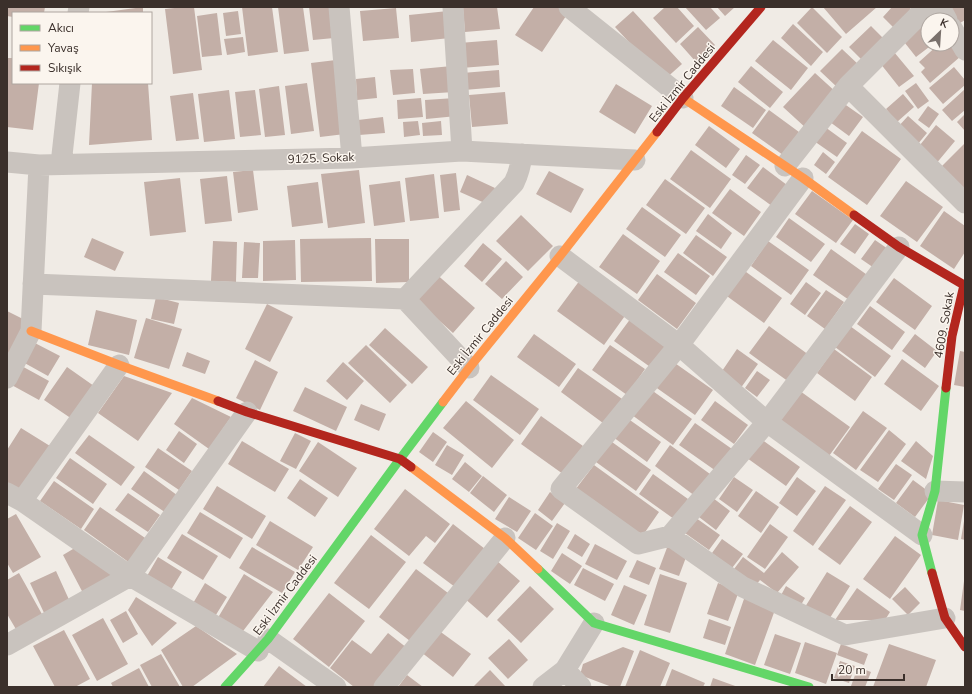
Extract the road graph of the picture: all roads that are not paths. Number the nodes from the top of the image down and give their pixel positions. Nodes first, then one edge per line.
1 (339, 7) edge
2 (454, 7) edge
3 (569, 7) edge
4 (761, 7) edge
5 (927, 7) edge
6 (70, 84) edge
7 (848, 86) junction
8 (683, 98) junction
9 (462, 151) junction
10 (522, 154) junction
11 (352, 158) junction
12 (635, 160) junction
13 (7, 162) edge
14 (61, 164) junction
15 (39, 165) junction
16 (785, 166) junction
17 (803, 178) junction
18 (965, 203) edge
19 (899, 247) junction
20 (560, 256) junction
21 (34, 284) junction
22 (964, 284) edge
23 (405, 299) junction
24 (31, 330) junction
25 (958, 337) edge
26 (679, 345) junction
27 (119, 365) junction
28 (469, 368) junction
29 (7, 378) edge
30 (247, 412) junction
31 (767, 422) junction
32 (400, 459) junction
33 (935, 491) junction
34 (965, 492) edge
35 (14, 497) edge
36 (922, 535) junction
37 (670, 536) junction
38 (505, 538) junction
39 (130, 576) junction
40 (945, 618) junction
41 (594, 623) junction
42 (7, 645) edge
43 (263, 645) junction
44 (965, 647) edge
45 (565, 670) junction
46 (225, 687) edge
47 (336, 687) edge
48 (384, 687) edge
49 (543, 687) edge
50 (581, 687) edge
51 (809, 687) edge

1 - 11 street
2 - 9 street
3 - 8 street
4 - 8 street, Eski İzmir Caddesi
5 - 7 street
6 - 14 street
7 - 16 street
7 - 18 street
8 - 12 street, Eski İzmir Caddesi
8 - 16 street, 4609. Sokak
9 - 10 street, 9125. Sokak
9 - 11 street, 9125. Sokak
10 - 12 street, 9125. Sokak
10 - 23 street
11 - 14 street, 9125. Sokak
12 - 20 street, Eski İzmir Caddesi
13 - 15 street, 9125. Sokak
14 - 15 street, 9125. Sokak
15 - 21 street
16 - 17 street, 4609. Sokak
17 - 19 street, 4609. Sokak
17 - 26 street
19 - 22 street, 4609. Sokak
19 - 31 street
20 - 26 street
20 - 28 street, Eski İzmir Caddesi
21 - 23 street
21 - 24 street
22 - 25 street, 4609. Sokak
23 - 28 street
24 - 27 street
24 - 29 street
25 - 33 street, 4609. Sokak
26 - 31 street
26 - 37 street
27 - 30 street
27 - 35 street
28 - 32 street, Eski İzmir Caddesi
30 - 32 street
30 - 39 street
31 - 36 street
31 - 37 street
32 - 38 street
32 - 43 street, Eski İzmir Caddesi
33 - 34 street
33 - 36 street, 4609. Sokak
35 - 39 street
36 - 40 street
37 - 40 street
38 - 41 street
38 - 48 street
39 - 42 street
39 - 43 street
40 - 44 street
41 - 45 street
41 - 51 street
43 - 46 street, Eski İzmir Caddesi
43 - 47 street
45 - 49 street
45 - 50 street

